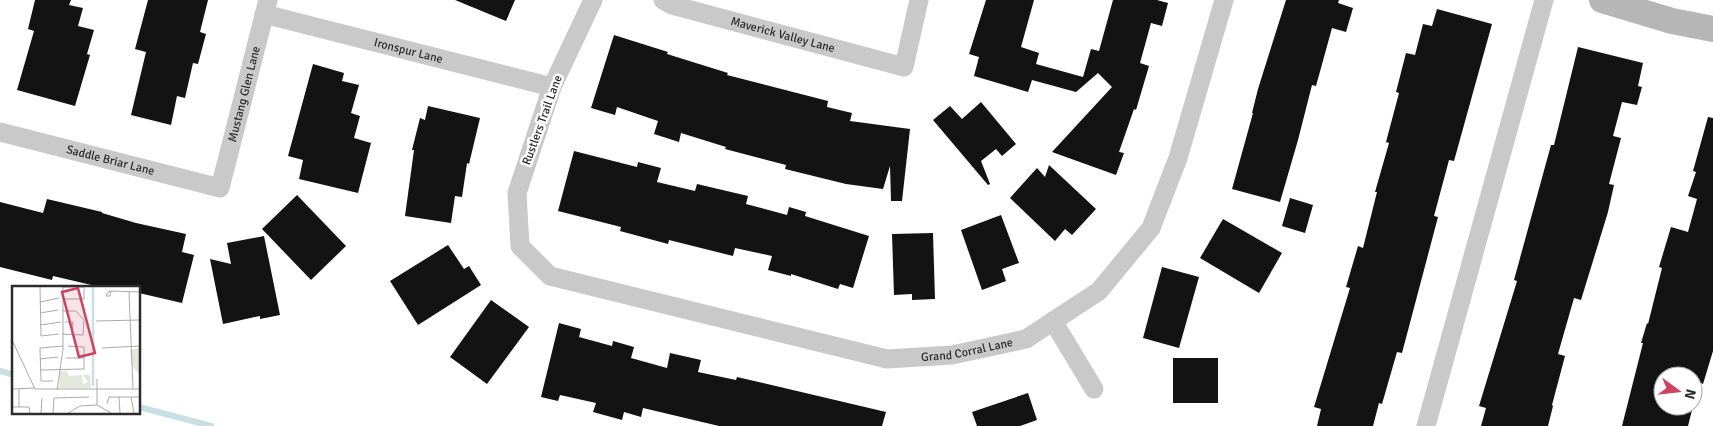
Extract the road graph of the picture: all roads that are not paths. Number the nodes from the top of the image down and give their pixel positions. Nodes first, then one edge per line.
1 (593, 0) edge
2 (663, 0) edge
3 (919, 0) edge
4 (1224, 0) edge
5 (1544, 0) edge
6 (1602, 0) edge
7 (266, 7) edge
8 (1713, 29) edge
9 (552, 87) junction
10 (0, 132) edge
11 (220, 188) joint
12 (520, 246) joint
13 (1053, 321) junction
14 (1094, 389) dead end
15 (1426, 426) edge

1 - 9 street, Rustlers Trail Lane
2 - 3 street, Maverick Valley Lane
4 - 13 street, Grand Corral Lane
5 - 15 street
6 - 8 street
7 - 9 street, Ironspur Lane
7 - 11 street, Mustang Glen Lane
9 - 12 street, Rustlers Trail Lane
10 - 11 street, Saddle Briar Lane
12 - 13 street, Grand Corral Lane
13 - 14 street

